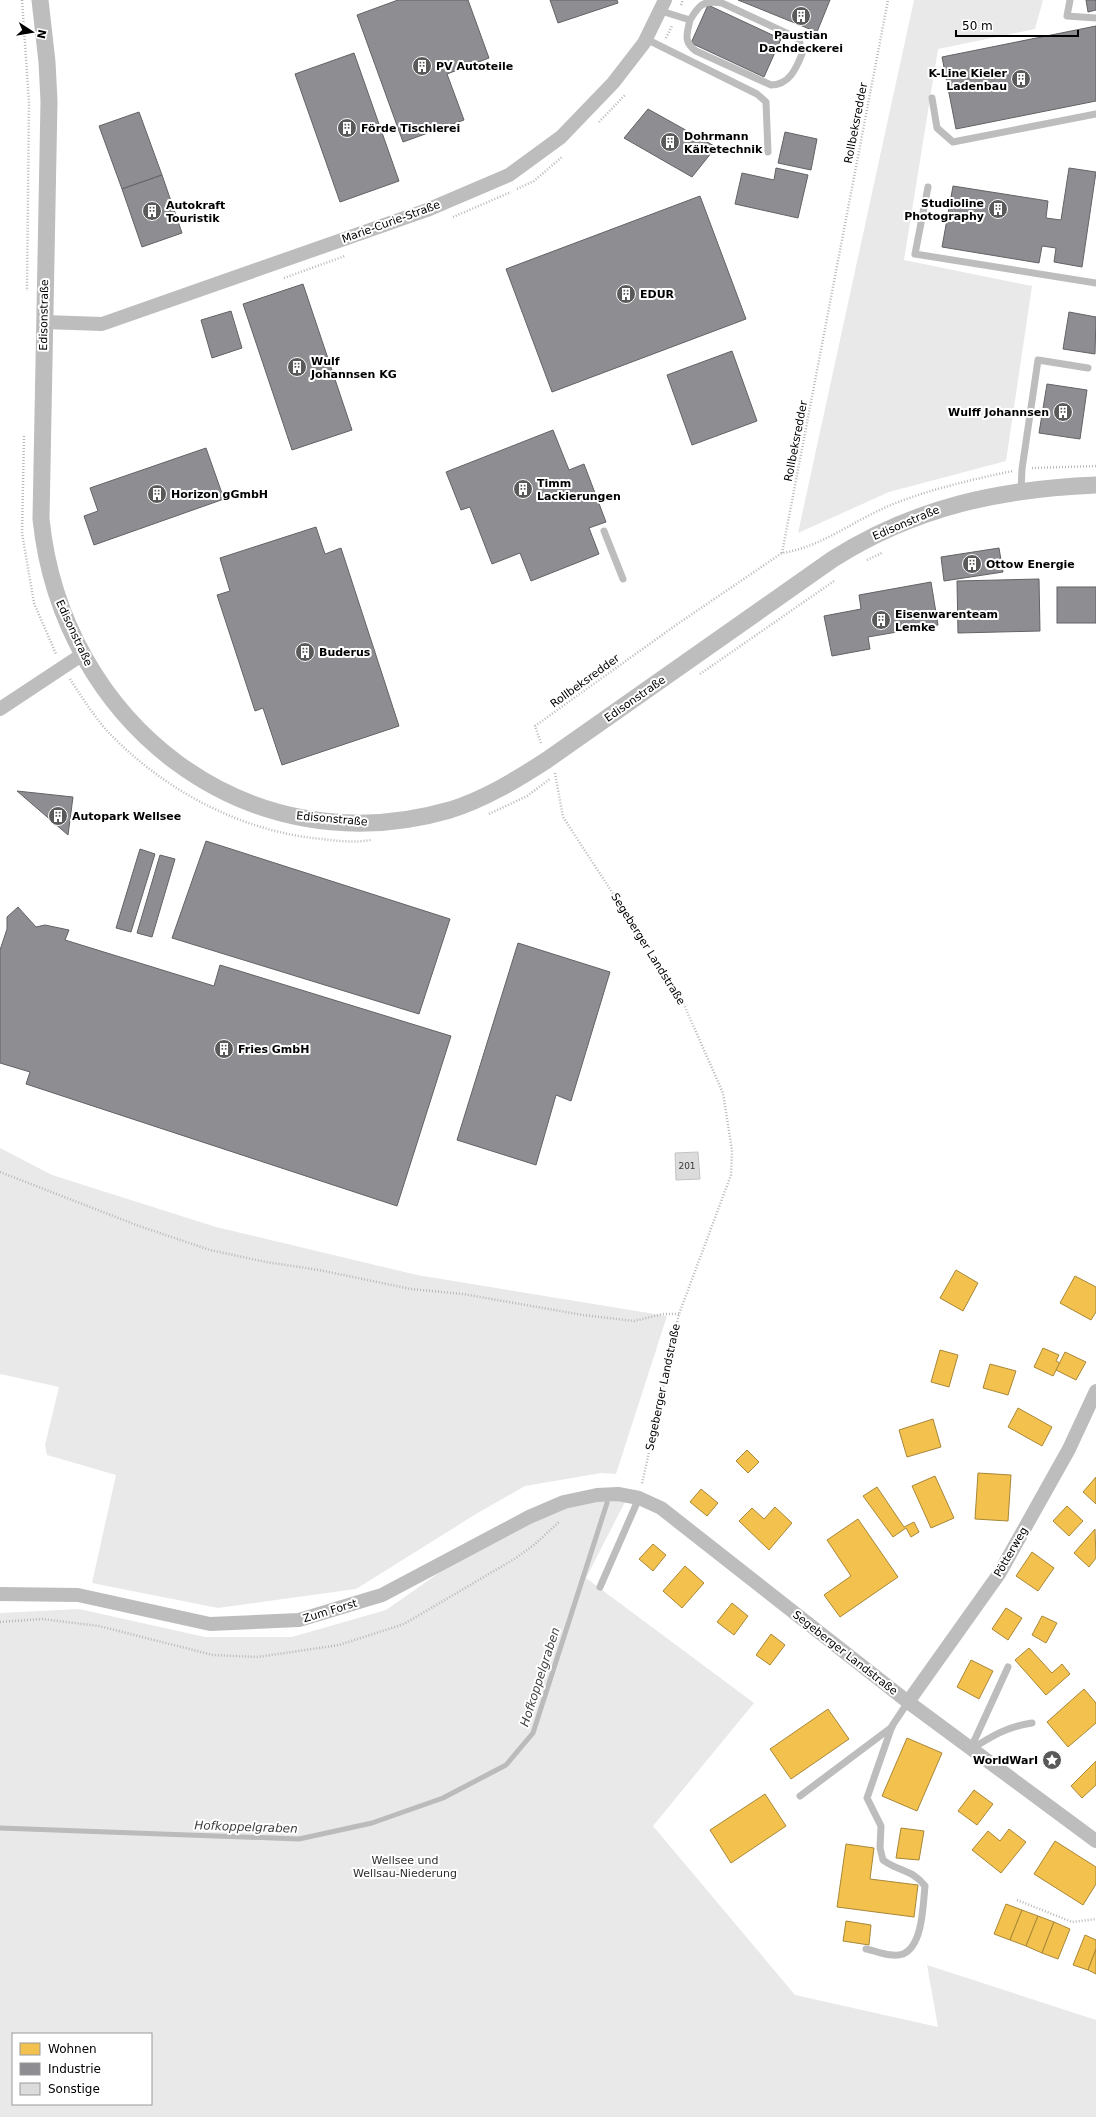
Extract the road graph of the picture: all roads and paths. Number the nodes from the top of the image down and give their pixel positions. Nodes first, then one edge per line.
1 (22, 0) edge
2 (40, 0) edge
3 (888, 0) edge
4 (1070, 0) edge
5 (663, 5) edge
6 (1096, 18) edge
7 (690, 20) junction
8 (646, 39) junction
9 (932, 98) dead end
10 (1096, 114) edge
11 (768, 152) dead end
12 (928, 187) dead end
13 (1096, 283) edge
14 (27, 296) dead end
15 (44, 322) junction
16 (1088, 368) dead end
17 (24, 434) dead end
18 (1096, 485) edge
19 (1021, 490) junction
20 (604, 531) dead end
21 (886, 550) dead end
22 (865, 561) dead end
23 (840, 576) dead end
24 (622, 579) dead end
25 (83, 654) junction
26 (62, 668) junction
27 (694, 679) dead end
28 (0, 710) edge
29 (547, 760) junction
30 (562, 771) dead end
31 (556, 776) junction
32 (486, 815) dead end
33 (374, 840) dead end
34 (0, 1172) edge
35 (679, 1314) junction
36 (1096, 1391) edge
37 (639, 1498) junction
38 (600, 1588) dead end
39 (0, 1594) edge
40 (1008, 1667) dead end
41 (908, 1702) junction
42 (1032, 1723) dead end
43 (892, 1726) junction
44 (970, 1750) junction
45 (800, 1796) dead end
46 (1096, 1840) edge
47 (1017, 1900) dead end
48 (1096, 1919) edge
49 (866, 1949) dead end

1 - 14 path
2 - 15 street, Edisonstraße
3 - 29 path, Rollbeksredder
4 - 6 lane
5 - 7 lane
5 - 8 street, Marie-Curie-Straße
7 - 7 lane
8 - 11 lane
8 - 15 street, Marie-Curie-Straße
9 - 10 lane
12 - 13 lane
15 - 25 street, Edisonstraße
16 - 19 lane
17 - 26 path
18 - 19 street, Edisonstraße
19 - 29 street, Edisonstraße
20 - 24 lane
21 - 22 path
23 - 27 path
25 - 26 street
25 - 29 street, Edisonstraße
26 - 28 street
26 - 33 path
29 - 31 path, Segeberger Landstraße
30 - 31 path
31 - 32 path
31 - 35 path, Segeberger Landstraße
34 - 35 path
35 - 37 path, Segeberger Landstraße
36 - 41 street, Pötterweg
37 - 38 lane
37 - 39 street, Zum Forst
37 - 41 street, Segeberger Landstraße
40 - 44 lane
41 - 43 lane
41 - 44 street, Segeberger Landstraße
42 - 44 lane
43 - 45 lane
43 - 49 lane
44 - 46 street, Segeberger Landstraße
47 - 48 path

